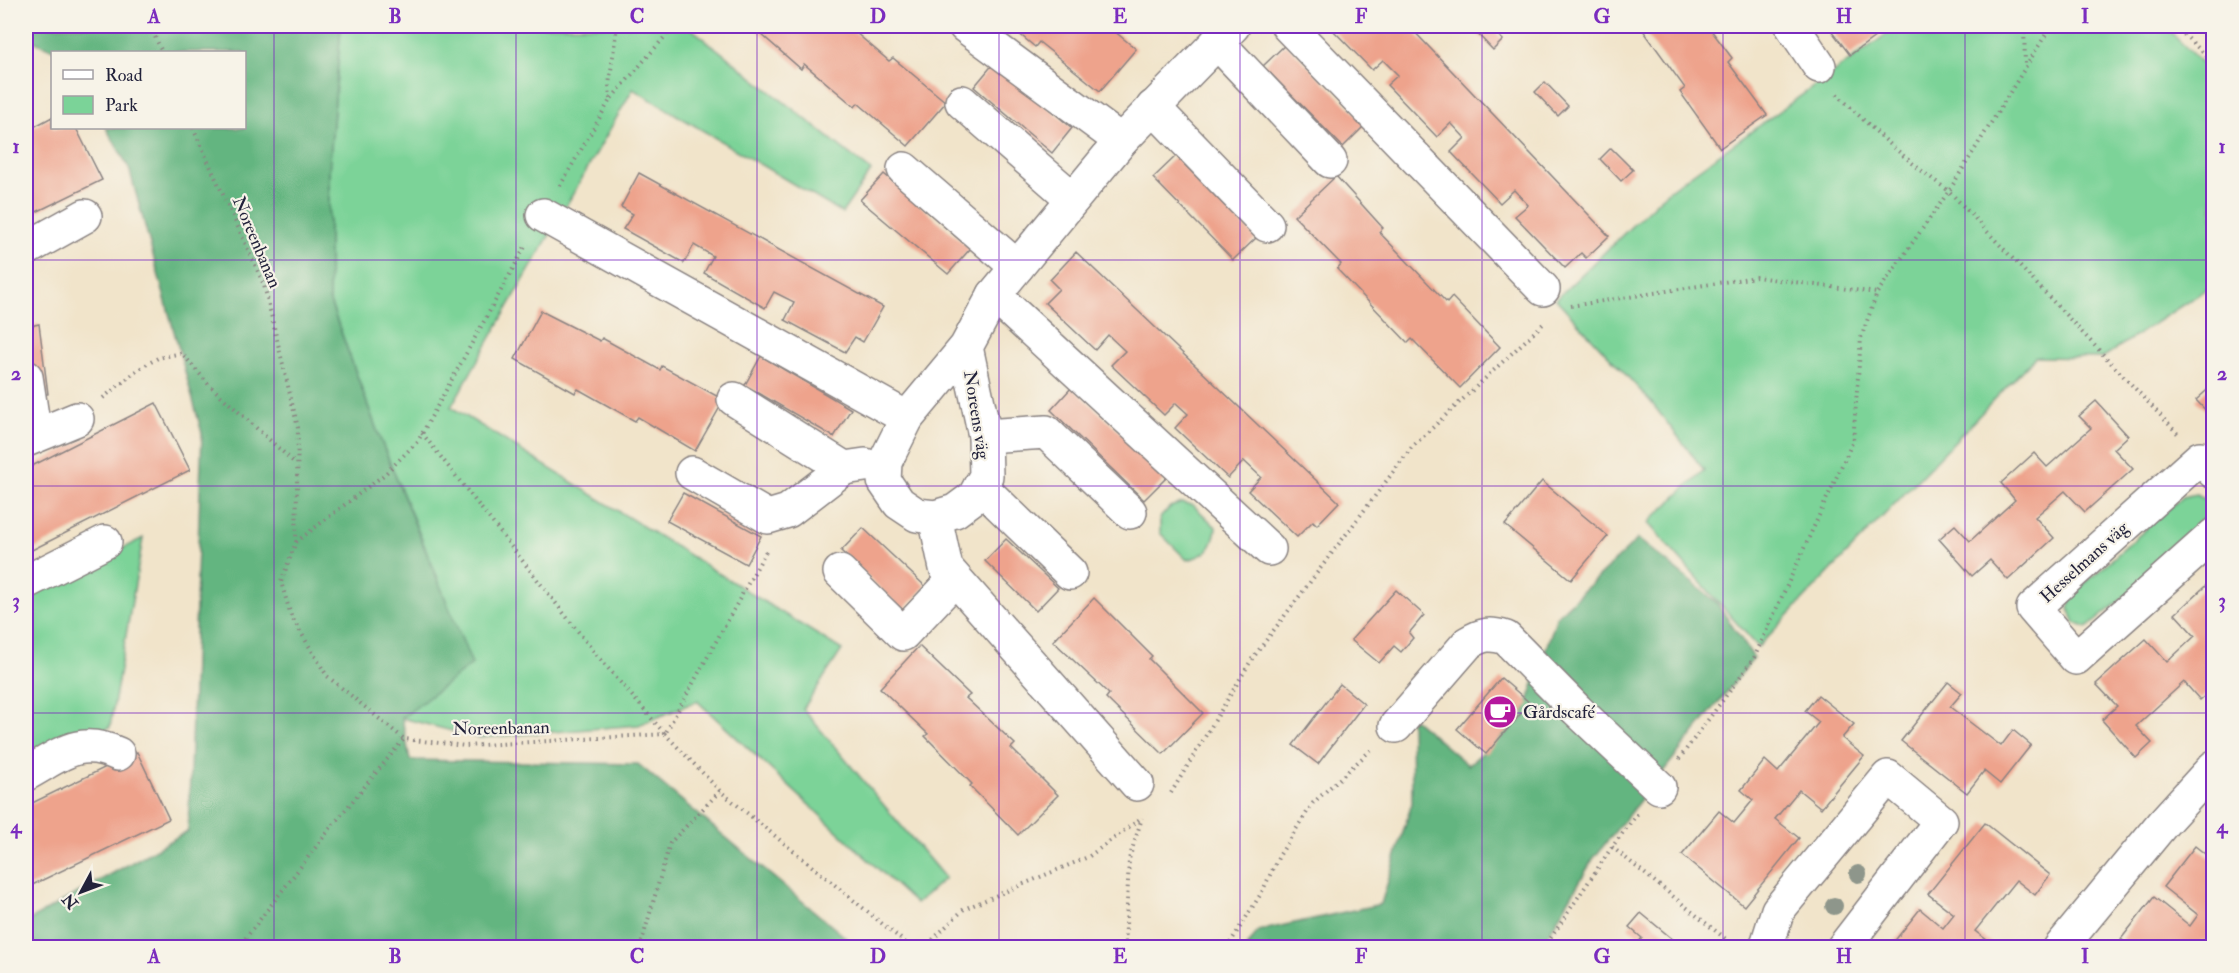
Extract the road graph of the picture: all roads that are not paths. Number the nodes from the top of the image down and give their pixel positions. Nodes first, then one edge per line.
1 (965, 26) edge
2 (1288, 26) edge
3 (1792, 26) edge
4 (1225, 34) edge
5 (1819, 66) road end
6 (962, 102) dead end
7 (1154, 107) junction
8 (1121, 141) junction
9 (1330, 161) dead end
10 (904, 169) dead end
11 (1073, 199) junction
12 (543, 215) road end
13 (85, 216) dead end
14 (1267, 225) dead end
15 (26, 249) edge
16 (1017, 267) junction
17 (994, 295) junction
18 (1551, 298) road end
19 (966, 347) junction
20 (26, 376) edge
21 (734, 399) dead end
22 (907, 418) junction
23 (77, 419) road end
24 (985, 436) junction
25 (30, 438) edge
26 (885, 462) junction
27 (2207, 465) edge
28 (844, 468) junction
29 (692, 473) dead end
30 (980, 486) junction
31 (1130, 512) dead end
32 (935, 517) junction
33 (2214, 534) edge
34 (105, 542) dead end
35 (1269, 549) dead end
36 (840, 572) dead end
37 (1070, 573) dead end
38 (955, 579) junction
39 (26, 582) edge
40 (1396, 726) road end
41 (118, 754) dead end
42 (2214, 767) edge
43 (26, 774) edge
44 (1659, 787) road end
45 (1150, 798) road end
46 (1766, 948) edge
47 (1843, 948) edge
48 (2060, 948) edge

1 - 8 street
2 - 18 street
3 - 5 street
4 - 7 street, Noreens väg
4 - 9 street
6 - 11 street
7 - 8 street, Noreens väg
7 - 14 street
8 - 11 street, Noreens väg
10 - 16 street
11 - 16 street, Noreens väg
12 - 22 street
13 - 15 street
16 - 17 street, Noreens väg
17 - 19 street, Noreens väg
17 - 35 street
19 - 22 street, Noreens väg
19 - 24 street, Noreens väg
20 - 25 street
21 - 28 street
22 - 26 street, Noreens väg
23 - 25 street
24 - 30 street, Noreens väg
24 - 31 street
26 - 28 street
26 - 32 street
27 - 33 street, Hesselmans väg
28 - 29 street
30 - 32 street, Noreens väg
30 - 37 street
32 - 38 street
34 - 39 street
36 - 38 street
38 - 45 street
40 - 44 street
41 - 43 street
42 - 48 street
46 - 47 street

